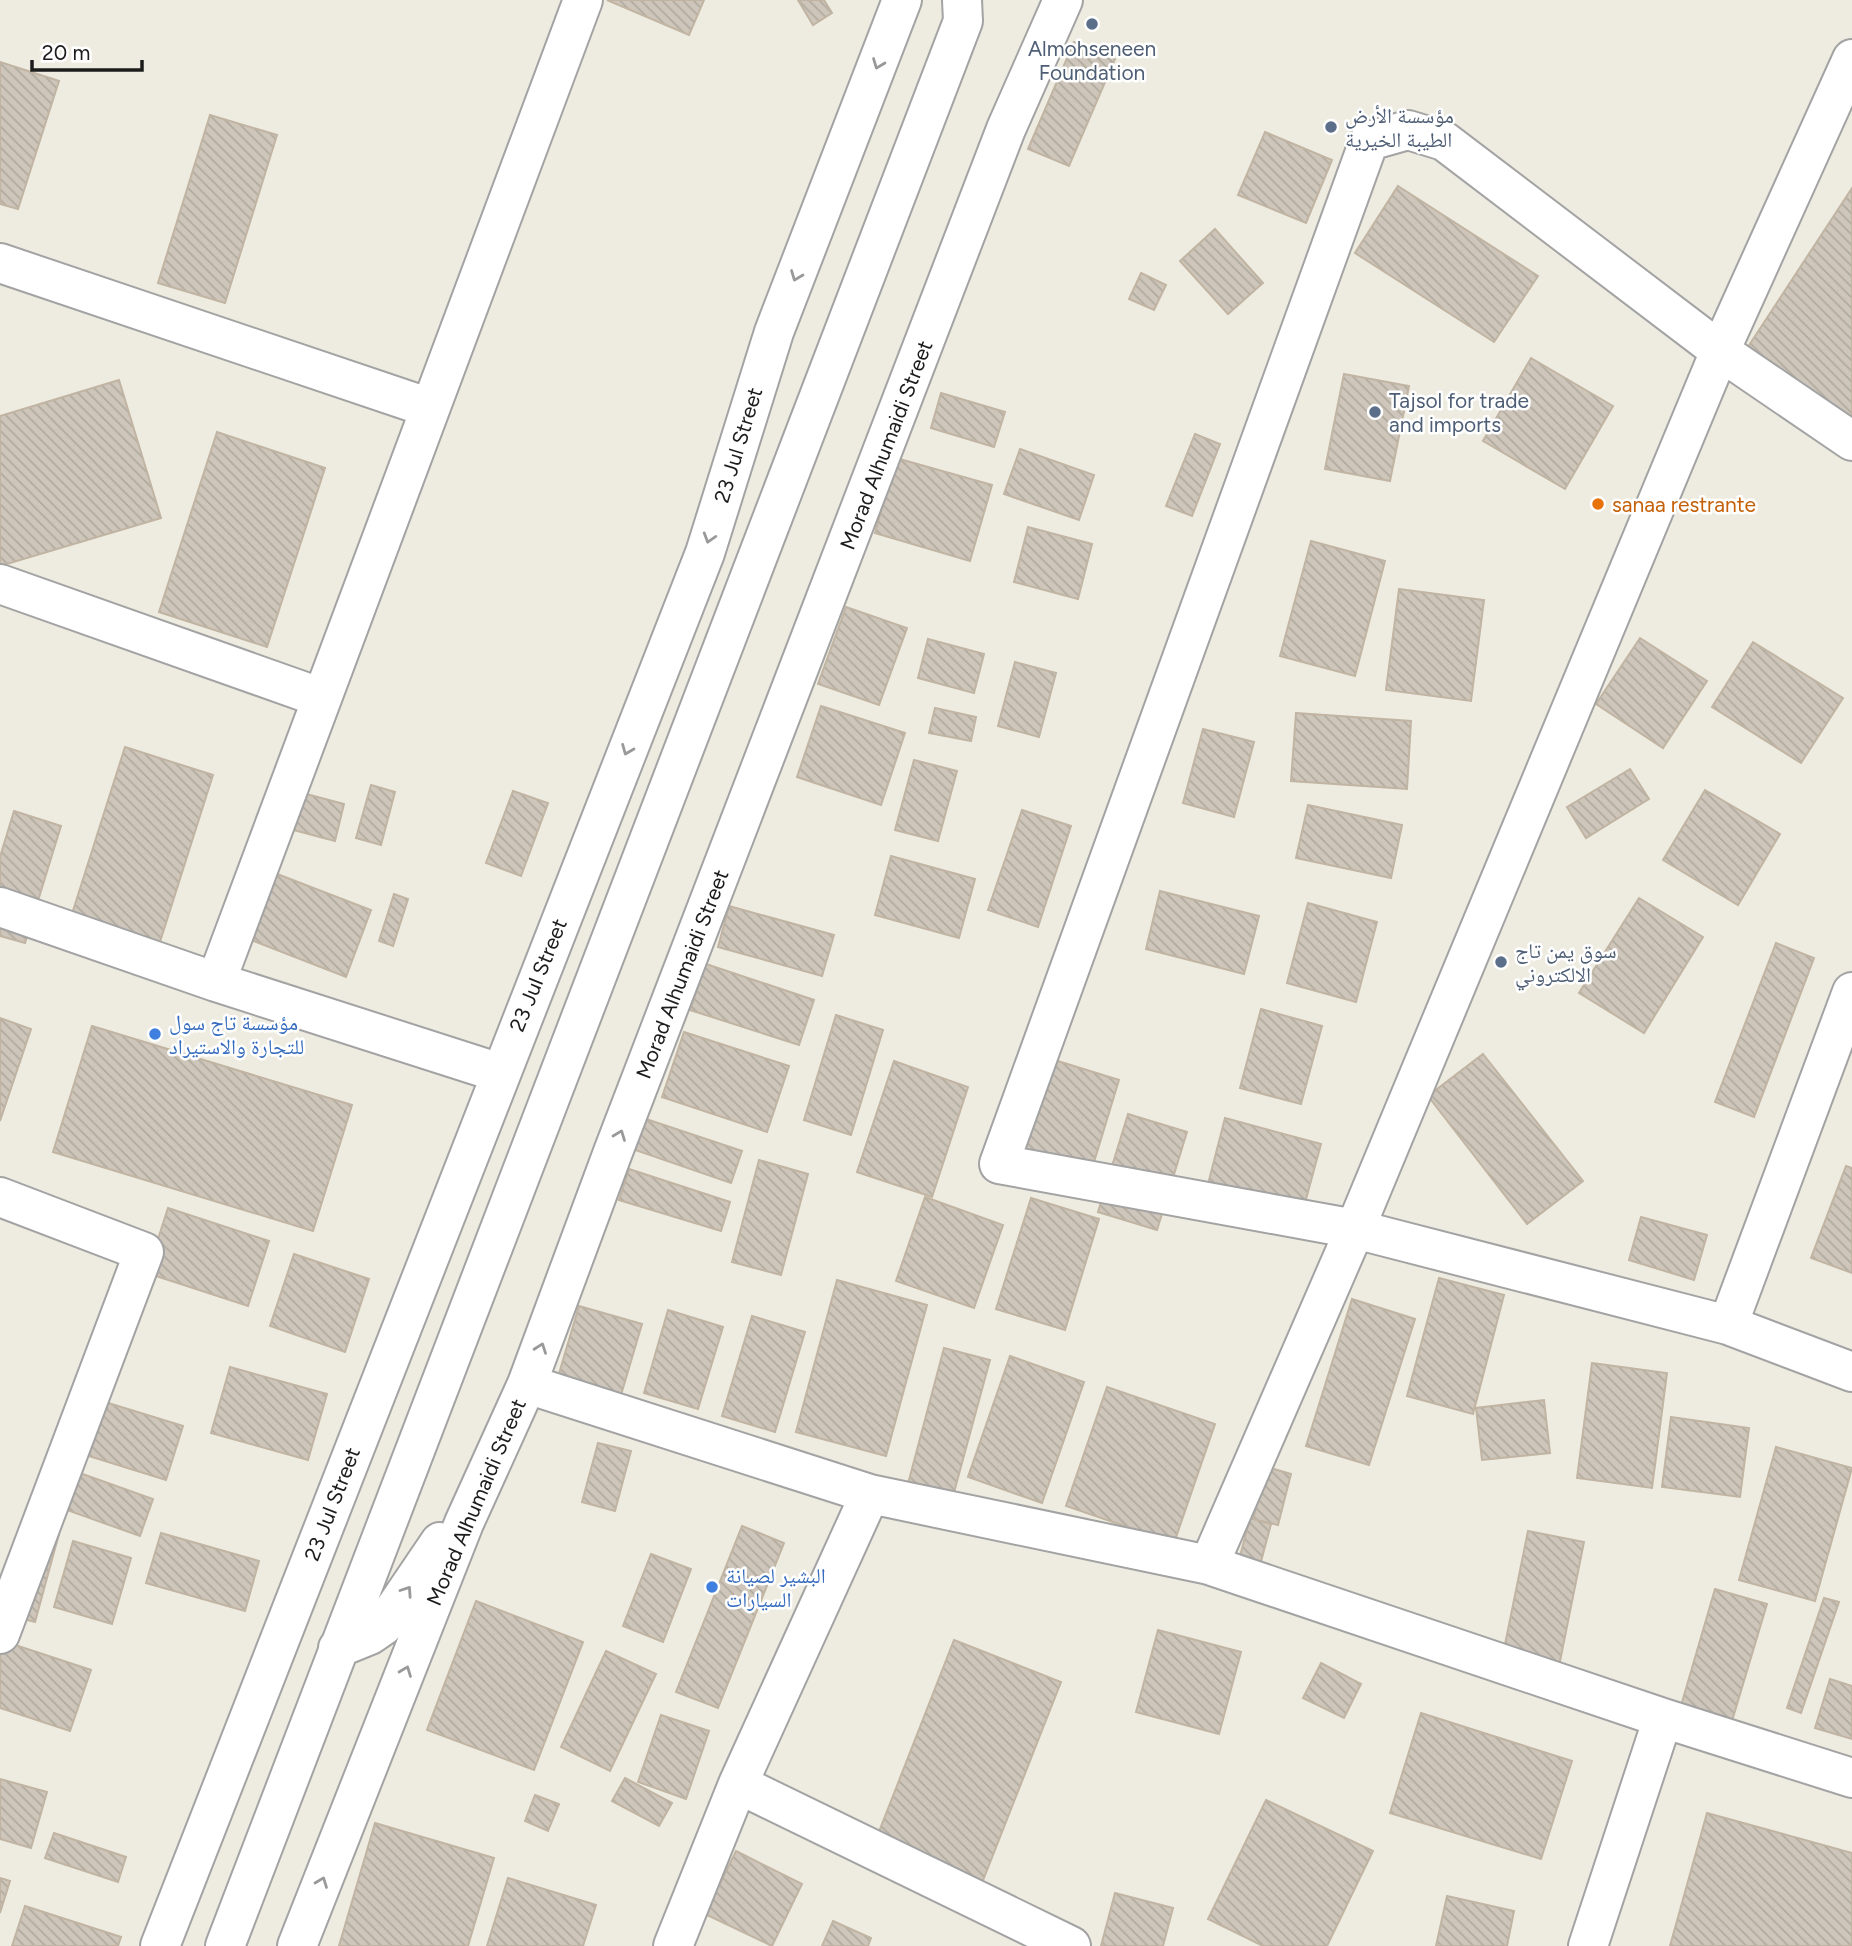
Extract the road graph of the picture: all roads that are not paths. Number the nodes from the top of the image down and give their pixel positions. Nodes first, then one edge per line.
1 (583, 0) edge
2 (902, 0) edge
3 (1063, 0) edge
4 (970, 7) edge
5 (1852, 59) edge
6 (0, 263) edge
7 (1720, 351) junction
8 (430, 408) junction
9 (1852, 441) edge
10 (0, 584) edge
11 (322, 698) junction
12 (0, 907) edge
13 (216, 982) junction
14 (1852, 992) edge
15 (500, 1073) junction
16 (0, 1197) edge
17 (1355, 1229) junction
18 (1728, 1325) junction
19 (1852, 1372) edge
20 (527, 1384) junction
21 (870, 1494) junction
22 (464, 1523) junction
23 (1209, 1565) junction
24 (0, 1634) edge
25 (338, 1648) junction
26 (1663, 1718) junction
27 (1852, 1778) edge
28 (738, 1784) junction
29 (160, 1946) edge
30 (225, 1946) edge
31 (297, 1946) edge
32 (673, 1946) edge
33 (1071, 1946) edge
34 (1588, 1946) edge

1 - 8 street
2 -> 15 street, 23 Jul Street
20 -> 3 street, Morad Alhumaidi Street
4 - 25 street
5 - 7 street
6 - 8 street
7 - 9 street
7 - 17 street
7 - 17 street
8 - 11 street
10 - 11 street
11 - 13 street
12 - 13 street
13 - 15 street
14 - 18 street
15 - 29 street, 23 Jul Street
16 - 24 street
17 - 18 street
17 - 23 street
18 - 19 street
20 - 21 street
20 - 22 street, Morad Alhumaidi Street
21 - 23 street
21 - 28 street
25 -> 22 street
31 -> 22 street, Morad Alhumaidi Street
23 - 26 street
25 - 30 street
26 - 27 street
26 - 34 street
28 - 32 street
28 - 33 street

